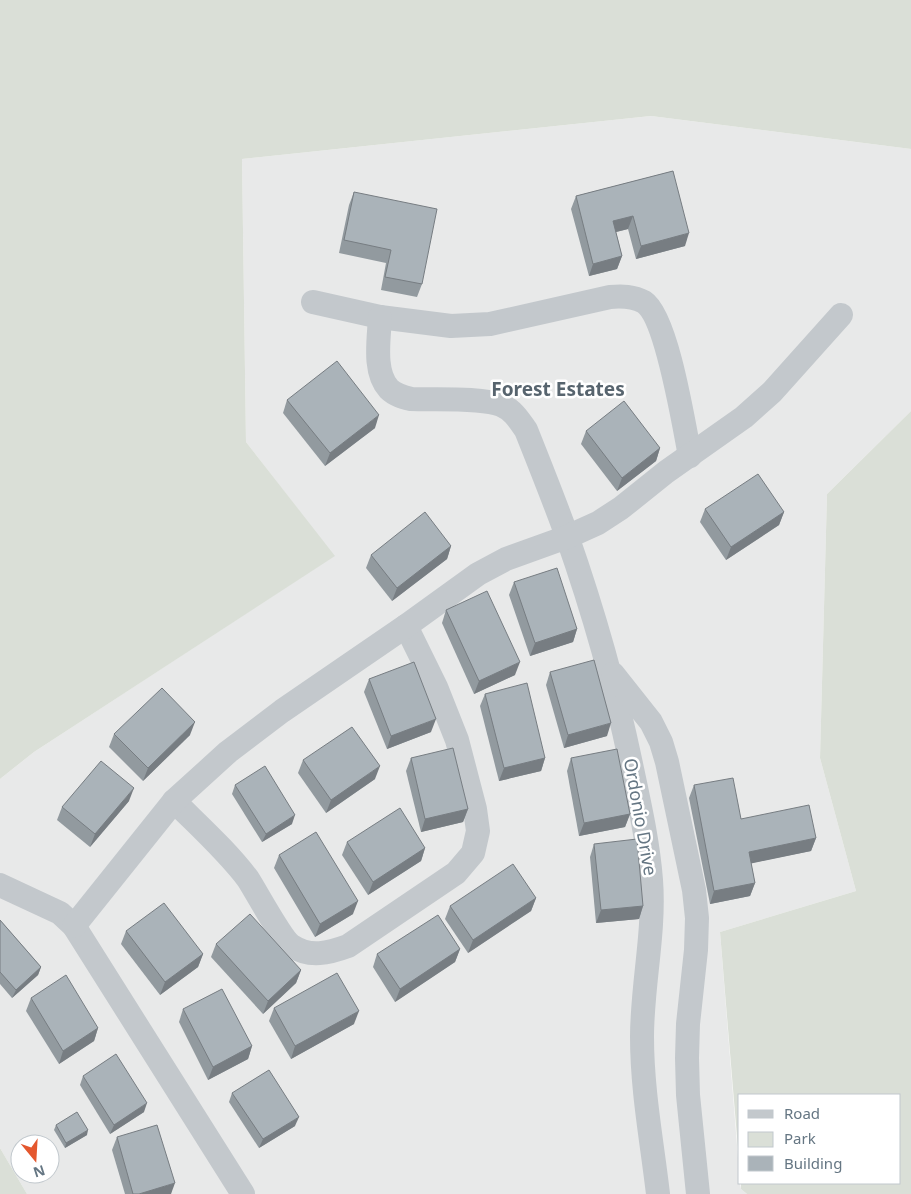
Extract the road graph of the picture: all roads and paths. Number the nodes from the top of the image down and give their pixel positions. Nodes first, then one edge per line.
1 (313, 302) dead end
2 (841, 315) dead end
3 (380, 317) junction
4 (690, 456) junction
5 (567, 537) junction
6 (406, 626) junction
7 (609, 669) junction
8 (174, 800) junction
9 (0, 885) edge
10 (74, 926) junction
11 (243, 1194) edge
12 (658, 1194) edge
13 (698, 1194) edge

1 - 3 street
2 - 4 street
3 - 4 street
3 - 5 street, Ordonio Drive
4 - 5 street
5 - 6 street
5 - 7 street, Ordonio Drive
6 - 8 street
6 - 8 street
7 - 12 street, Ordonio Drive
7 - 13 street
8 - 10 street
9 - 10 street
10 - 11 street

